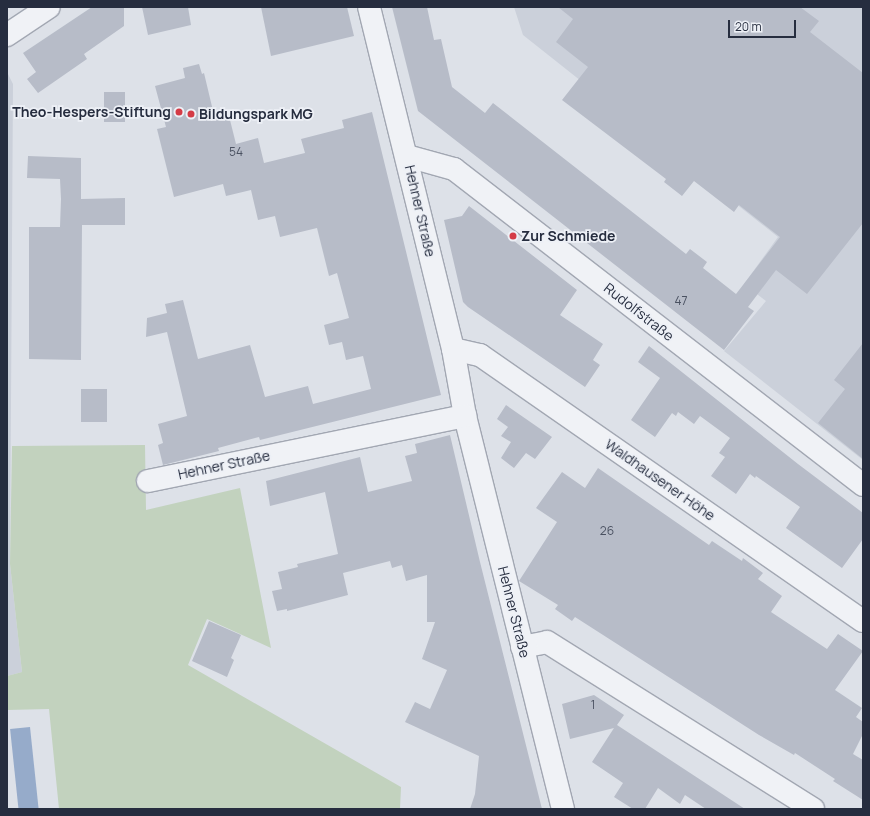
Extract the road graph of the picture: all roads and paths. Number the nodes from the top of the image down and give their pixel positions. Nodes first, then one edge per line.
1 (49, 7) edge
2 (369, 7) edge
3 (7, 35) edge
4 (407, 156) junction
5 (453, 349) junction
6 (465, 416) junction
7 (148, 480) dead end
8 (863, 485) edge
9 (863, 620) edge
10 (522, 647) junction
11 (563, 809) edge
12 (812, 809) edge

1 - 3 street
2 - 4 street, Hehner Straße
4 - 5 street, Hehner Straße
4 - 8 street, Rudolfstraße
5 - 6 street, Hehner Straße
5 - 9 street, Waldhausener Höhe
6 - 7 street, Hehner Straße
6 - 10 street, Hehner Straße
10 - 11 street, Hehner Straße
10 - 12 street

